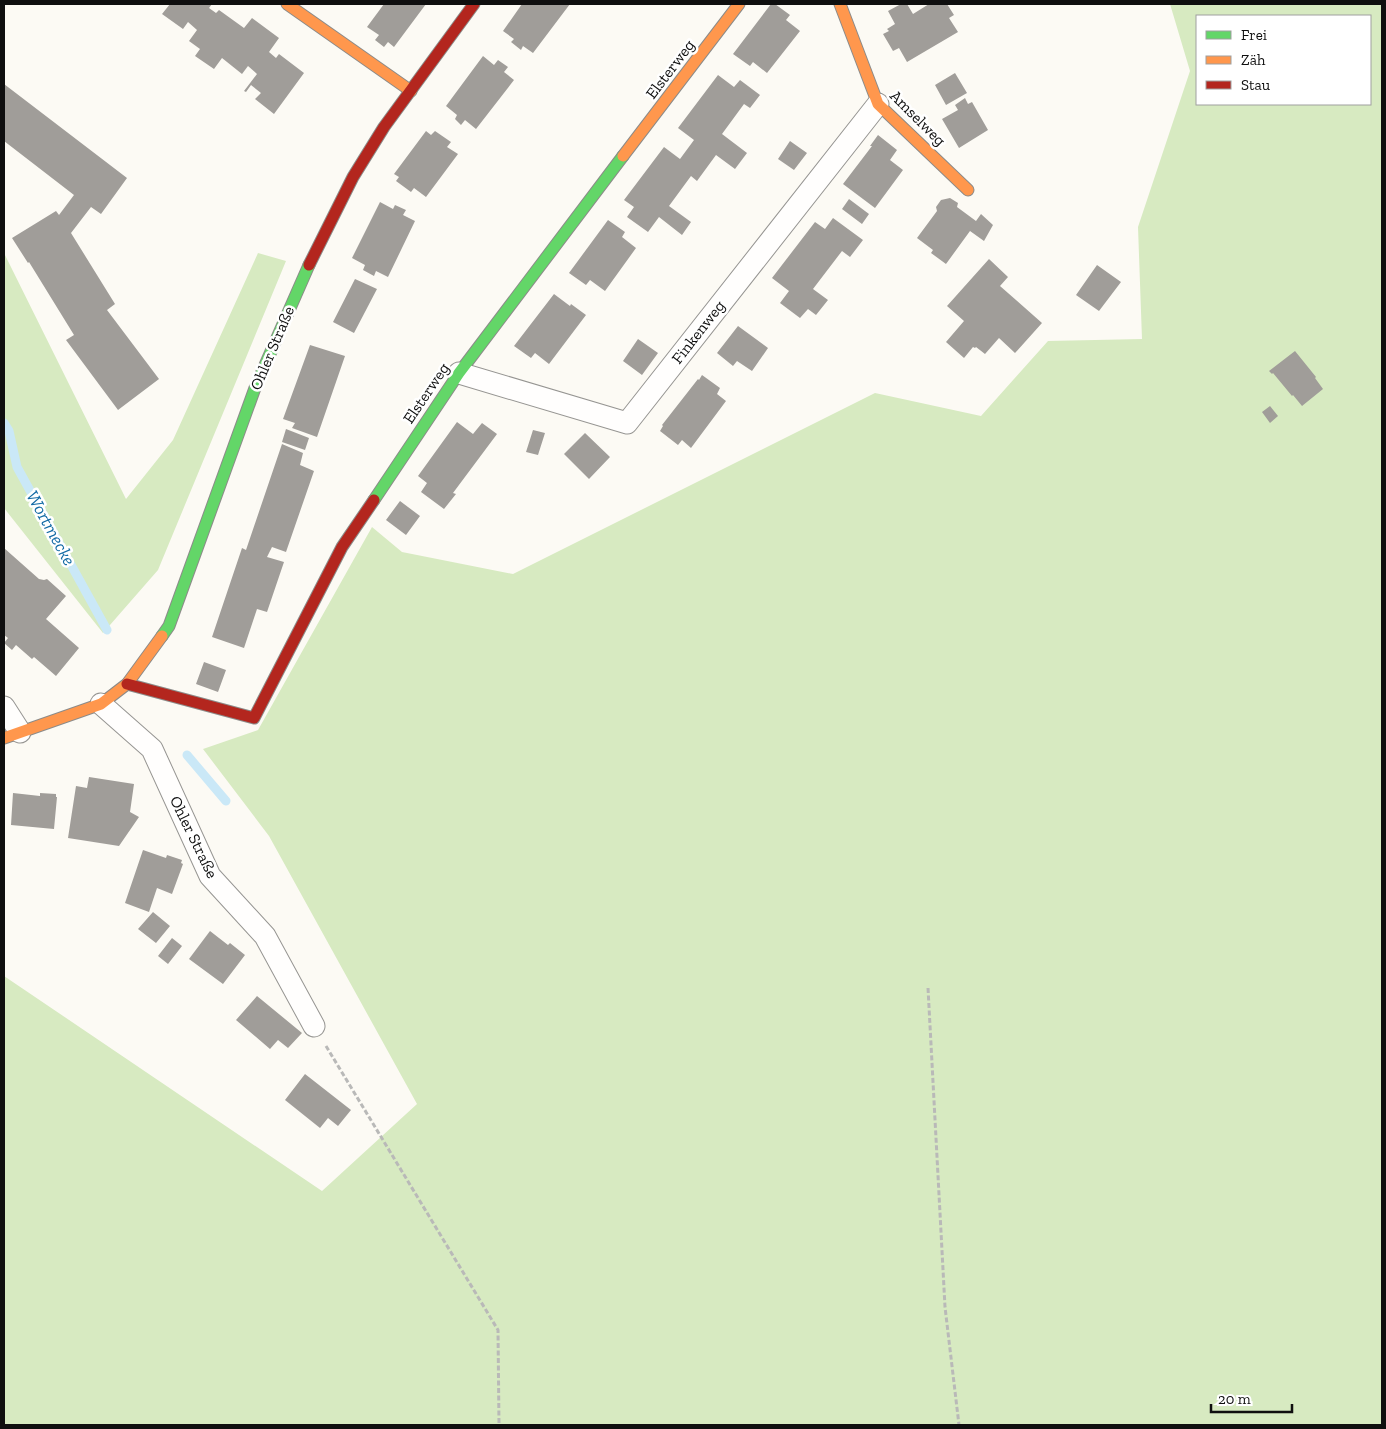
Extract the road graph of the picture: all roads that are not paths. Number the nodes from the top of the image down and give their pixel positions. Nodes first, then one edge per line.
1 (287, 4) edge
2 (474, 4) edge
3 (739, 4) edge
4 (840, 4) edge
5 (411, 91) junction
6 (878, 104) junction
7 (968, 190) dead end
8 (459, 373) junction
9 (127, 684) junction
10 (101, 704) junction
11 (4, 707) edge
12 (12, 735) edge
13 (314, 1026) road end

1 - 5 street
2 - 5 street, Ohler Straße
3 - 8 street, Elsterweg
4 - 6 street, Amselweg
5 - 9 street, Ohler Straße
6 - 7 street, Amselweg
6 - 8 street, Finkenweg
8 - 9 street, Elsterweg
9 - 10 street, Ohler Straße
10 - 12 street, Ohler Straße
10 - 13 street, Ohler Straße
11 - 12 street

